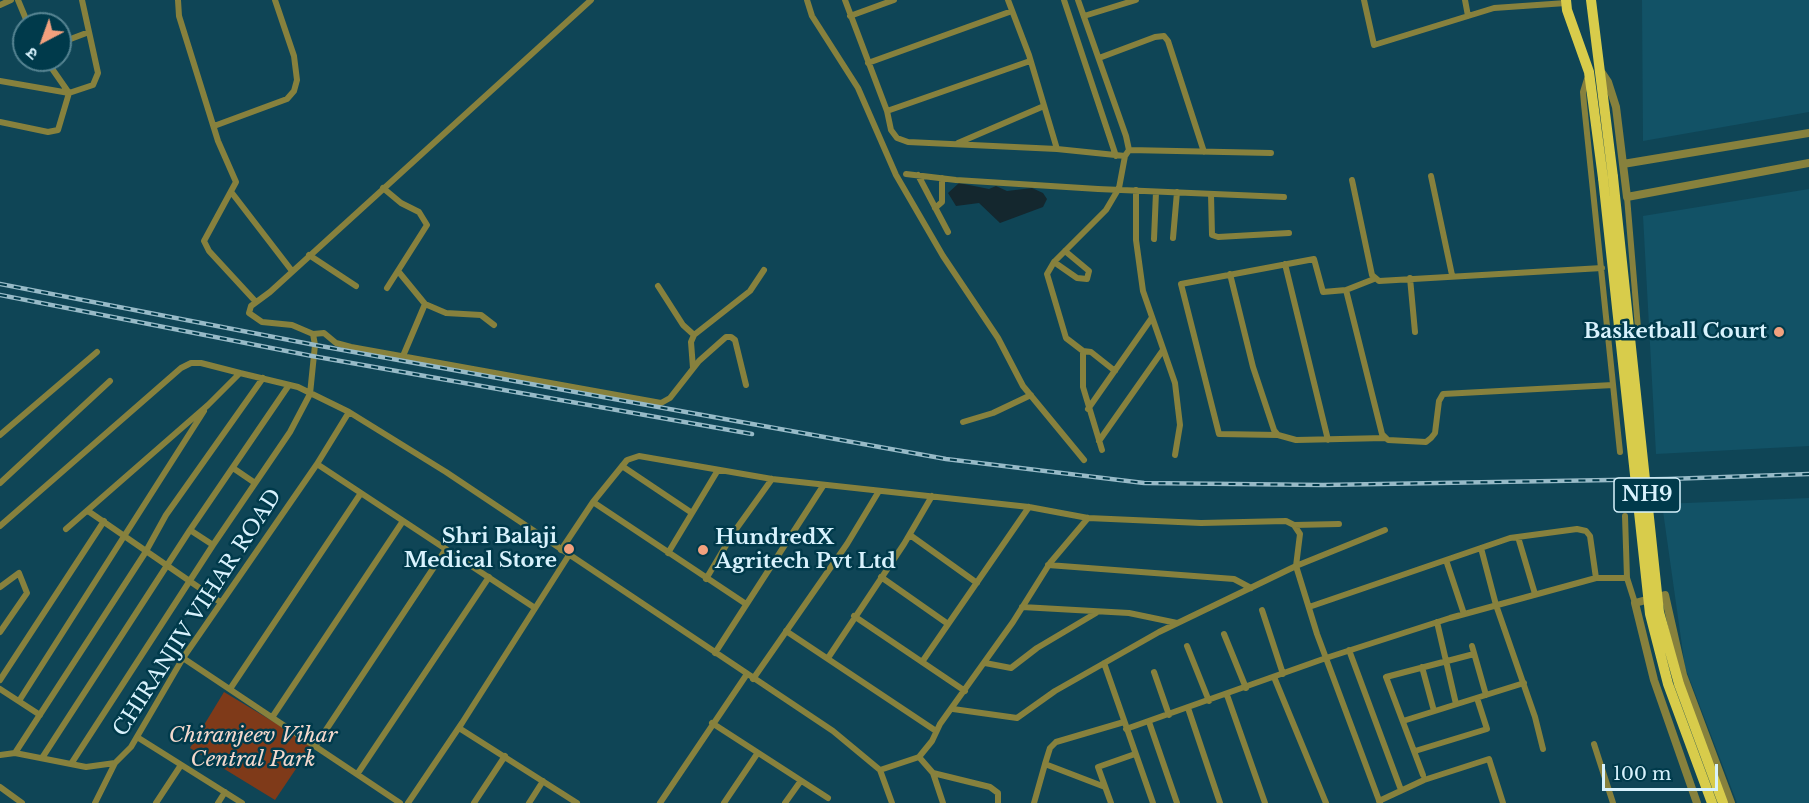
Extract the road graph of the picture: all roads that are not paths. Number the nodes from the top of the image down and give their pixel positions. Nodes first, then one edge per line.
1 (11, 0) edge
2 (82, 0) edge
3 (178, 0) edge
4 (275, 0) edge
5 (591, 0) edge
6 (807, 0) edge
7 (845, 0) edge
8 (894, 0) edge
9 (1008, 0) edge
10 (1064, 0) edge
11 (1078, 0) edge
12 (1136, 0) edge
13 (1364, 0) edge
14 (1465, 0) edge
15 (1591, 0) edge
16 (1566, 2) edge
17 (0, 5) edge
18 (1012, 11) junction
19 (850, 16) junction
20 (1084, 16) junction
21 (1468, 16) junction
22 (89, 32) junction
23 (72, 38) edge
24 (1099, 58) junction
25 (1030, 61) junction
26 (868, 63) junction
27 (1594, 71) junction
28 (54, 72) edge
29 (0, 81) edge
30 (69, 93) junction
31 (1044, 106) junction
32 (1599, 109) junction
33 (887, 111) junction
34 (0, 122) edge
35 (214, 126) junction
36 (1809, 133) edge
37 (955, 144) junction
38 (1057, 149) junction
39 (1204, 152) junction
40 (1127, 153) junction
41 (1271, 153) dead end
42 (1116, 156) junction
43 (1809, 163) edge
44 (1623, 164) junction
45 (906, 174) dead end
46 (918, 175) junction
47 (1431, 176) dead end
48 (942, 178) junction
49 (1352, 180) dead end
50 (383, 188) junction
51 (1119, 188) junction
52 (1136, 190) junction
53 (1156, 192) junction
54 (1177, 192) junction
55 (232, 193) junction
56 (1211, 194) junction
57 (1284, 197) dead end
58 (1627, 197) junction
59 (935, 208) junction
60 (948, 232) dead end
61 (1289, 233) dead end
62 (1173, 238) dead end
63 (1154, 239) dead end
64 (1065, 251) junction
65 (309, 255) junction
66 (1054, 262) junction
67 (1285, 264) junction
68 (1602, 268) junction
69 (764, 270) dead end
70 (292, 271) junction
71 (398, 272) junction
72 (1230, 274) junction
73 (1452, 275) junction
74 (1410, 278) junction
75 (1374, 279) junction
76 (356, 286) dead end
77 (658, 286) dead end
78 (387, 288) dead end
79 (1346, 290) junction
80 (256, 302) junction
81 (425, 304) junction
82 (1151, 319) junction
83 (494, 325) dead end
84 (1415, 332) dead end
85 (313, 334) junction
86 (694, 335) junction
87 (1608, 335) junction
88 (1163, 350) junction
89 (1083, 351) junction
90 (97, 352) dead end
91 (403, 356) junction
92 (693, 368) junction
93 (1115, 371) junction
94 (240, 373) junction
95 (263, 378) junction
96 (110, 381) dead end
97 (289, 385) junction
98 (746, 385) dead end
99 (1613, 385) junction
100 (310, 394) junction
101 (1031, 395) junction
102 (208, 405) junction
103 (1088, 409) junction
104 (349, 412) junction
105 (963, 422) dead end
106 (0, 435) edge
107 (1278, 435) junction
108 (1385, 438) junction
109 (1328, 440) junction
110 (1099, 441) junction
111 (1102, 450) dead end
112 (1620, 452) dead end
113 (1175, 455) dead end
114 (1084, 460) dead end
115 (317, 464) junction
116 (622, 466) junction
117 (234, 468) junction
118 (718, 470) junction
119 (772, 479) junction
120 (0, 483) edge
121 (255, 483) junction
122 (823, 486) junction
123 (879, 491) junction
124 (361, 493) junction
125 (932, 496) junction
126 (593, 502) junction
127 (1029, 507) junction
128 (88, 510) junction
129 (692, 513) junction
130 (1625, 516) dead end
131 (1088, 518) junction
132 (403, 520) junction
133 (104, 521) junction
134 (1339, 524) dead end
135 (0, 525) edge
136 (1294, 525) junction
137 (66, 529) dead end
138 (190, 530) junction
139 (1385, 530) dead end
140 (125, 535) junction
141 (909, 535) junction
142 (1518, 537) junction
143 (213, 545) junction
144 (1481, 548) junction
145 (147, 549) junction
146 (446, 549) junction
147 (561, 550) junction
148 (668, 553) junction
149 (568, 555) junction
150 (1446, 560) junction
151 (169, 565) junction
152 (1048, 565) junction
153 (1296, 566) junction
154 (489, 577) junction
155 (881, 577) junction
156 (1596, 578) junction
157 (1627, 578) junction
158 (706, 579) junction
159 (190, 580) junction
160 (977, 583) junction
161 (0, 587) edge
162 (1251, 588) junction
163 (1535, 594) junction
164 (220, 602) junction
165 (1635, 603) junction
166 (746, 604) junction
167 (1496, 605) junction
168 (1022, 607) junction
169 (1309, 607) junction
170 (535, 608) junction
171 (1262, 610) dead end
172 (1096, 612) junction
173 (1464, 614) junction
174 (854, 616) junction
175 (1437, 622) junction
176 (1178, 623) junction
177 (948, 624) junction
178 (786, 631) junction
179 (0, 632) edge
180 (1224, 634) dead end
181 (1187, 646) dead end
182 (1472, 646) dead end
183 (1349, 650) junction
184 (715, 653) junction
185 (1474, 654) junction
186 (183, 658) junction
187 (828, 658) junction
188 (1326, 658) junction
189 (1446, 661) junction
190 (922, 662) junction
191 (985, 663) junction
192 (1104, 663) junction
193 (1422, 668) junction
194 (1154, 672) dead end
195 (747, 674) junction
196 (1283, 674) junction
197 (1274, 677) junction
198 (753, 679) junction
199 (0, 680) edge
200 (1524, 683) junction
201 (1246, 688) junction
202 (0, 689) edge
203 (230, 689) junction
204 (965, 691) junction
205 (1227, 695) junction
206 (1486, 695) junction
207 (1477, 698) junction
208 (19, 701) junction
209 (1209, 701) junction
210 (1456, 704) junction
211 (1188, 708) junction
212 (953, 709) junction
213 (1434, 711) junction
214 (40, 715) junction
215 (1169, 715) junction
216 (273, 717) junction
217 (1403, 721) junction
218 (1149, 722) junction
219 (712, 723) junction
220 (1125, 726) junction
221 (459, 728) junction
222 (936, 731) junction
223 (137, 737) junction
224 (1594, 744) dead end
225 (316, 745) junction
226 (1544, 749) dead end
227 (1415, 751) junction
228 (15, 753) junction
229 (757, 754) junction
230 (1135, 754) junction
231 (0, 755) edge
232 (505, 756) junction
233 (919, 757) junction
234 (42, 758) junction
235 (115, 763) junction
236 (71, 764) junction
237 (1045, 764) junction
238 (182, 765) junction
239 (880, 770) junction
240 (358, 773) junction
241 (933, 773) junction
242 (1423, 775) dead end
243 (543, 781) junction
244 (800, 782) junction
245 (0, 786) edge
246 (1105, 787) junction
247 (1401, 790) junction
248 (225, 792) junction
249 (828, 798) dead end
250 (1379, 802) edge
251 (22, 803) edge
252 (95, 803) edge
253 (156, 803) edge
254 (218, 803) edge
255 (242, 803) edge
256 (400, 803) edge
257 (408, 803) edge
258 (474, 803) edge
259 (529, 803) edge
260 (577, 803) edge
261 (660, 803) edge
262 (724, 803) edge
263 (785, 803) edge
264 (891, 803) edge
265 (943, 803) edge
266 (998, 803) edge
267 (1034, 803) edge
268 (1111, 803) edge
269 (1153, 803) edge
270 (1177, 803) edge
271 (1220, 803) edge
272 (1265, 803) edge
273 (1326, 803) edge
274 (1503, 803) edge
275 (1613, 803) edge
276 (1697, 803) edge
277 (1712, 803) edge
278 (1723, 803) edge
279 (1731, 803) edge

1 - 17 street
2 - 22 street
3 - 35 street
4 - 35 street
5 - 50 street
6 - 101 street
7 - 19 street
8 - 19 street
9 - 18 street
10 - 42 street
11 - 20 street
12 - 20 street
13 - 21 street
14 - 21 street
15 - 27 highway, NH9
16 - 21 street
16 - 27 highway, NH9
18 - 25 street
18 - 26 street
19 - 26 street
20 - 24 street
22 - 23 street
22 - 30 street
24 - 39 street
24 - 40 street
25 - 31 street
25 - 33 street
26 - 33 street
27 - 32 highway, NH9
27 - 44 street
27 - 68 street
28 - 30 street
29 - 30 street
30 - 34 street
31 - 37 street
31 - 38 street
32 - 277 highway, NH9, bridge
32 - 278 highway, NH9, bridge
33 - 37 street
35 - 55 street
36 - 44 street
37 - 38 street
38 - 42 street
39 - 40 street
39 - 41 street
40 - 42 street
40 - 51 street
43 - 58 street
44 - 58 street
45 - 46 street
46 - 48 street
46 - 59 street
47 - 73 street
48 - 51 street
48 - 59 street
49 - 75 street
50 - 65 street
50 - 71 street
51 - 52 street
51 - 64 street
52 - 53 street
52 - 82 street
53 - 54 street
53 - 63 street
54 - 56 street
54 - 62 street
55 - 70 street
55 - 80 street
56 - 57 street
56 - 61 street
58 - 87 street
59 - 60 street
64 - 66 street
64 - 66 street
65 - 70 street
65 - 76 street
66 - 89 street
67 - 72 street
67 - 79 street
67 - 109 street
68 - 73 street
68 - 87 street
69 - 86 street
70 - 80 street
71 - 78 street
71 - 81 street
72 - 107 street
72 - 107 street
73 - 74 street
74 - 75 street
74 - 84 street
75 - 79 street
77 - 86 street
79 - 108 street
80 - 85 street
81 - 83 street
81 - 91 street
82 - 88 street
82 - 93 street
85 - 91 street
85 - 100 street
86 - 92 street
87 - 99 street
88 - 110 street
88 - 113 street
89 - 93 street
89 - 103 street
90 - 106 street
91 - 92 street
92 - 98 street
93 - 103 street
94 - 95 street
94 - 102 street
94 - 135 street
95 - 97 street
95 - 145 street
96 - 120 street
97 - 100 street
97 - 117 street
99 - 108 street
99 - 112 street
100 - 104 street
100 - 121 street
101 - 105 street
101 - 114 street
102 - 128 street
102 - 140 street
103 - 110 street
104 - 115 street, CHIRANJIV VIHAR ROAD
104 - 147 street
107 - 109 street
108 - 109 street
110 - 111 street
115 - 124 street
115 - 164 street, CHIRANJIV VIHAR ROAD
116 - 118 street
116 - 126 street
116 - 129 street
117 - 121 street
117 - 138 street
118 - 119 street
118 - 129 street
119 - 122 street
119 - 158 street
121 - 143 street
122 - 123 street
122 - 166 street
123 - 125 street
123 - 178 street
124 - 132 street
124 - 203 street
125 - 127 street
125 - 141 street
126 - 147 street
126 - 148 street
127 - 131 street
127 - 160 street
128 - 133 street
128 - 137 street
129 - 148 street
130 - 157 street
131 - 136 street
131 - 152 street
132 - 146 street
132 - 216 street
133 - 140 street
133 - 199 street
134 - 136 street
136 - 153 street
138 - 143 street
138 - 151 street
139 - 153 street
140 - 145 street
140 - 208 street
141 - 155 street
141 - 160 street
142 - 144 street
142 - 156 street
142 - 163 street
143 - 159 street
144 - 150 street
144 - 167 street
145 - 151 street
145 - 214 street
146 - 154 street
146 - 225 street
147 - 149 street
148 - 158 street
149 - 170 street
149 - 184 street
150 - 169 street
150 - 173 street
151 - 159 street
151 - 234 street
152 - 162 street
152 - 168 street
153 - 162 street
153 - 169 street
154 - 170 street
154 - 240 street
155 - 174 street
155 - 177 street
156 - 157 street
156 - 163 street
157 - 165 street
158 - 166 street
159 - 164 street
159 - 236 street
160 - 177 street
161 - 179 street
162 - 176 street
163 - 167 street
164 - 186 street, CHIRANJIV VIHAR ROAD
165 - 276 street
165 - 279 street
166 - 184 street
167 - 173 street
167 - 200 street
168 - 172 street
168 - 191 street
169 - 188 street
170 - 221 street
171 - 196 street
172 - 176 street
172 - 191 street
173 - 175 street
174 - 187 street
174 - 190 street
175 - 183 street
175 - 189 street
176 - 192 street
177 - 190 street
178 - 187 street
178 - 198 street
180 - 201 street
181 - 209 street
182 - 185 street
183 - 188 street
183 - 247 street
184 - 195 street
185 - 189 street
185 - 206 street
186 - 203 street
186 - 223 street, CHIRANJIV VIHAR ROAD
187 - 222 street
188 - 196 street
188 - 250 street
189 - 193 street
189 - 210 street
190 - 204 street
191 - 204 street
192 - 212 street
192 - 220 street
193 - 213 street
193 - 217 street
194 - 215 street
195 - 198 street
195 - 219 street
196 - 197 street
197 - 201 street
197 - 273 street
198 - 239 street
200 - 206 street
200 - 226 street
201 - 205 street
202 - 208 street
203 - 216 street
204 - 212 street
205 - 209 street
205 - 272 street
206 - 207 street
207 - 210 street
207 - 227 street
208 - 214 street
209 - 211 street
210 - 213 street
211 - 215 street
211 - 271 street
212 - 222 street
213 - 217 street
214 - 228 street
215 - 218 street
216 - 225 street
217 - 227 street
218 - 220 street
218 - 270 street
219 - 229 street
219 - 261 street
220 - 230 street
220 - 237 street
221 - 232 street
221 - 257 street
222 - 233 street
223 - 235 street, CHIRANJIV VIHAR ROAD
223 - 238 street
224 - 275 street
225 - 240 street
227 - 242 street
228 - 231 street, CHIRANJIV VIHAR ROAD
228 - 234 street, CHIRANJIV VIHAR ROAD
229 - 244 street
229 - 262 street
230 - 246 street
230 - 269 street
232 - 243 street
232 - 258 street
233 - 239 street
233 - 241 street
234 - 236 street, CHIRANJIV VIHAR ROAD
235 - 236 street, CHIRANJIV VIHAR ROAD
235 - 252 street
237 - 246 street
237 - 267 street
238 - 248 street
238 - 253 street
239 - 264 street
240 - 256 street
241 - 265 street
241 - 266 street
243 - 259 street
243 - 260 street
244 - 249 street
244 - 263 street
245 - 251 street
246 - 268 street
247 - 250 street
247 - 274 street
248 - 254 street
248 - 255 street

